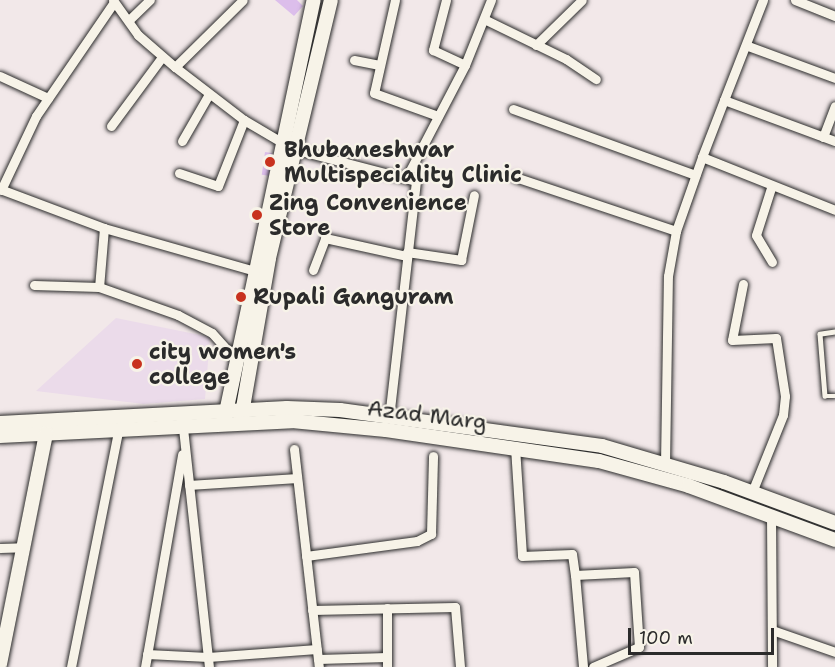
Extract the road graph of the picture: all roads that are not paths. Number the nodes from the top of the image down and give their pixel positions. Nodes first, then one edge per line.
1 (150, 0) edge
2 (243, 0) edge
3 (314, 0) edge
4 (331, 0) edge
5 (395, 0) edge
6 (446, 0) edge
7 (491, 0) edge
8 (582, 0) edge
9 (763, 0) edge
10 (795, 0) edge
11 (114, 1) edge
12 (835, 16) edge
13 (129, 20) junction
14 (486, 20) junction
15 (536, 45) junction
16 (748, 46) junction
17 (162, 57) junction
18 (354, 60) dead end
19 (380, 65) junction
20 (465, 65) junction
21 (175, 67) junction
22 (0, 76) edge
23 (835, 78) edge
24 (596, 79) dead end
25 (209, 94) junction
26 (48, 98) junction
27 (724, 100) junction
28 (835, 106) edge
29 (513, 109) dead end
30 (438, 117) junction
31 (244, 120) junction
32 (111, 126) dead end
33 (823, 136) junction
34 (182, 141) dead end
35 (835, 141) edge
36 (288, 146) junction
37 (702, 157) junction
38 (179, 173) dead end
39 (695, 175) junction
40 (515, 177) dead end
41 (406, 178) junction
42 (772, 185) junction
43 (1, 189) edge
44 (474, 195) dead end
45 (835, 210) edge
46 (104, 228) junction
47 (676, 231) junction
48 (406, 254) junction
49 (772, 262) dead end
50 (314, 270) dead end
51 (255, 271) junction
52 (743, 284) dead end
53 (34, 285) dead end
54 (99, 287) junction
55 (835, 332) edge
56 (236, 360) junction
57 (835, 396) edge
58 (241, 417) junction
59 (389, 417) junction
60 (225, 418) junction
61 (0, 423) edge
62 (117, 431) junction
63 (46, 434) junction
64 (184, 434) junction
65 (0, 436) edge
66 (514, 447) junction
67 (294, 449) dead end
68 (433, 456) dead end
69 (665, 464) junction
70 (297, 478) junction
71 (189, 485) junction
72 (753, 492) junction
73 (771, 515) junction
74 (835, 523) edge
75 (835, 540) edge
76 (23, 547) junction
77 (0, 548) edge
78 (306, 556) junction
79 (575, 575) junction
80 (387, 608) junction
81 (312, 610) junction
82 (772, 630) junction
83 (3, 633) edge
84 (317, 649) junction
85 (835, 652) edge
86 (147, 654) junction
87 (208, 657) junction
88 (387, 657) junction
89 (318, 663) edge
90 (0, 664) edge
91 (71, 667) edge
92 (145, 667) edge
93 (209, 667) edge
94 (387, 667) edge
95 (460, 667) edge
96 (583, 667) edge
97 (593, 667) edge
98 (772, 667) edge

1 - 13 street
2 - 21 street
3 - 36 street
4 - 36 street
5 - 19 street
6 - 20 street
7 - 14 street
8 - 15 street
9 - 16 street
10 - 12 street
11 - 13 street
11 - 26 street
13 - 17 street
14 - 15 street
14 - 20 street
15 - 24 street
16 - 23 street
16 - 27 street
17 - 21 street
17 - 32 street
18 - 19 street
19 - 30 street
20 - 30 street
21 - 25 street
22 - 26 street
25 - 31 street
25 - 34 street
26 - 43 street
27 - 33 street
27 - 37 street
28 - 33 street
29 - 39 street
30 - 41 street
31 - 36 street
31 - 38 street
33 - 35 street
36 - 41 street
36 - 51 street
36 - 58 street
37 - 39 street
37 - 42 street
39 - 47 street
40 - 47 street
41 - 48 street
42 - 45 street
42 - 49 street
43 - 46 street
44 - 48 street
46 - 51 street
46 - 54 street
47 - 69 street
48 - 50 street
48 - 59 street
51 - 56 street
52 - 72 street
53 - 54 street
54 - 56 street
55 - 57 lane
56 - 60 street
58 - 59 street, Azad Marg
58 - 60 street, Azad Marg
58 - 66 street, Azad Marg
59 - 69 street, Azad Marg
60 - 61 street, Azad Marg
60 - 64 street, Azad Marg
62 - 63 street, Azad Marg
62 - 64 street, Azad Marg
62 - 91 street
63 - 65 street, Azad Marg
63 - 76 street
64 - 71 street
64 - 86 street
66 - 73 street, Azad Marg
66 - 79 street
67 - 70 street
68 - 78 street
69 - 72 street, Azad Marg
70 - 71 street
70 - 78 street
71 - 87 street
72 - 74 street, Azad Marg
73 - 75 street, Azad Marg
73 - 82 street
76 - 77 street
76 - 83 street
78 - 81 street
79 - 96 street
79 - 97 street
80 - 81 street
80 - 88 street
80 - 95 street
81 - 84 street
82 - 85 street
82 - 98 street
83 - 90 street
84 - 87 street
84 - 89 street
86 - 87 street
86 - 92 street
87 - 93 street
88 - 89 street
88 - 94 street

